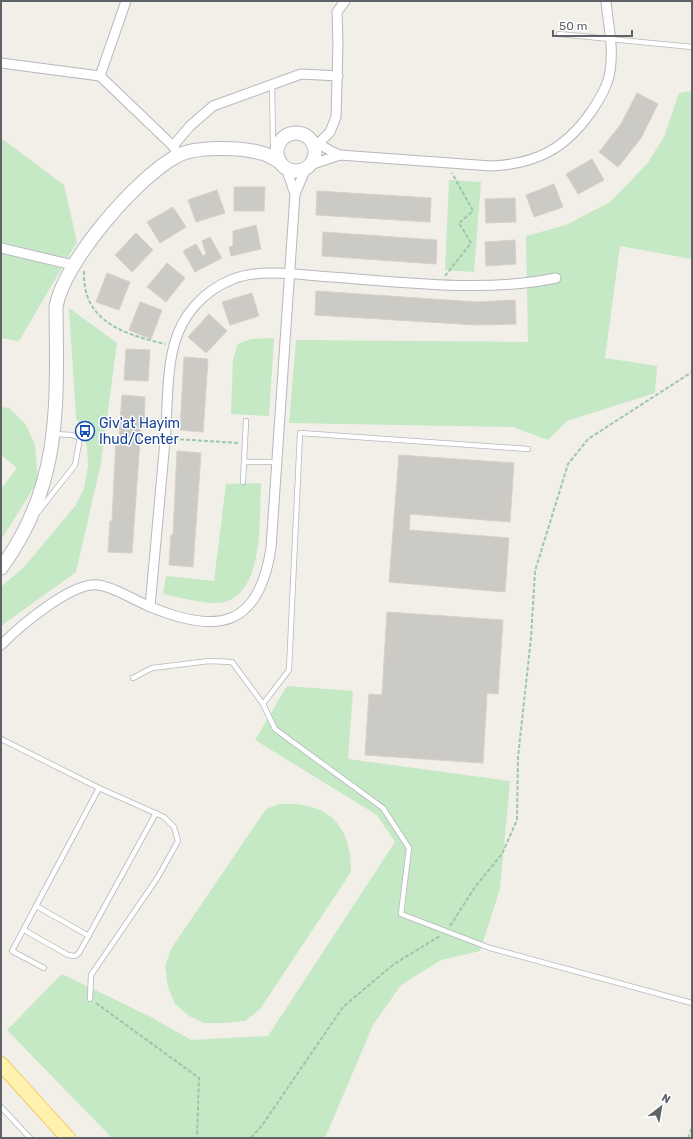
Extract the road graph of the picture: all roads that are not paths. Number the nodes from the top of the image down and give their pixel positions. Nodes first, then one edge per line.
1 (126, 1) edge
2 (345, 1) edge
3 (606, 1) edge
4 (559, 34) dead end
5 (610, 40) junction
6 (692, 47) edge
7 (1, 63) edge
8 (100, 76) junction
9 (338, 76) junction
10 (272, 84) junction
11 (314, 141) junction
12 (277, 142) junction
13 (176, 150) junction
14 (253, 151) junction
15 (340, 155) junction
16 (283, 165) junction
17 (308, 166) junction
18 (295, 194) junction
19 (1, 248) edge
20 (78, 266) junction
21 (290, 274) junction
22 (556, 278) dead end
23 (246, 421) dead end
24 (54, 434) junction
25 (528, 449) dead end
26 (244, 462) junction
27 (277, 462) junction
28 (243, 482) dead end
29 (28, 526) junction
30 (1, 568) edge
31 (150, 607) junction
32 (1, 645) edge
33 (133, 678) dead end
34 (263, 704) junction
35 (1, 739) edge
36 (98, 788) junction
37 (156, 813) junction
38 (36, 906) junction
39 (24, 930) junction
40 (88, 936) junction
41 (44, 968) dead end
42 (90, 999) road end
43 (692, 1003) edge
44 (1, 1064) edge
45 (1, 1107) edge
46 (30, 1138) edge
47 (68, 1138) edge

1 - 8 street
2 - 9 street
3 - 5 street
4 - 5 lane
5 - 6 lane
5 - 15 street
7 - 8 street
8 - 13 street
9 - 10 street
9 - 11 street
10 - 12 lane
10 - 13 street
11 - 12 street
11 - 15 street
11 - 17 street
12 - 14 street
12 - 16 street
13 - 14 street
13 - 20 street
14 - 16 street
15 - 17 street
16 - 17 street
16 - 18 street
17 - 18 street
18 - 21 street
19 - 20 street
20 - 24 street
21 - 22 street
21 - 27 street
21 - 31 street
23 - 26 lane
24 - 29 street
24 - 29 lane
25 - 34 lane
26 - 27 lane
26 - 28 lane
27 - 31 street
29 - 30 street
31 - 32 street
33 - 34 lane
34 - 43 lane
35 - 36 lane
36 - 37 lane
36 - 38 lane
37 - 40 lane
37 - 42 lane
38 - 39 lane
38 - 40 lane
39 - 40 lane
39 - 41 lane
44 - 47 main road
45 - 46 lane

